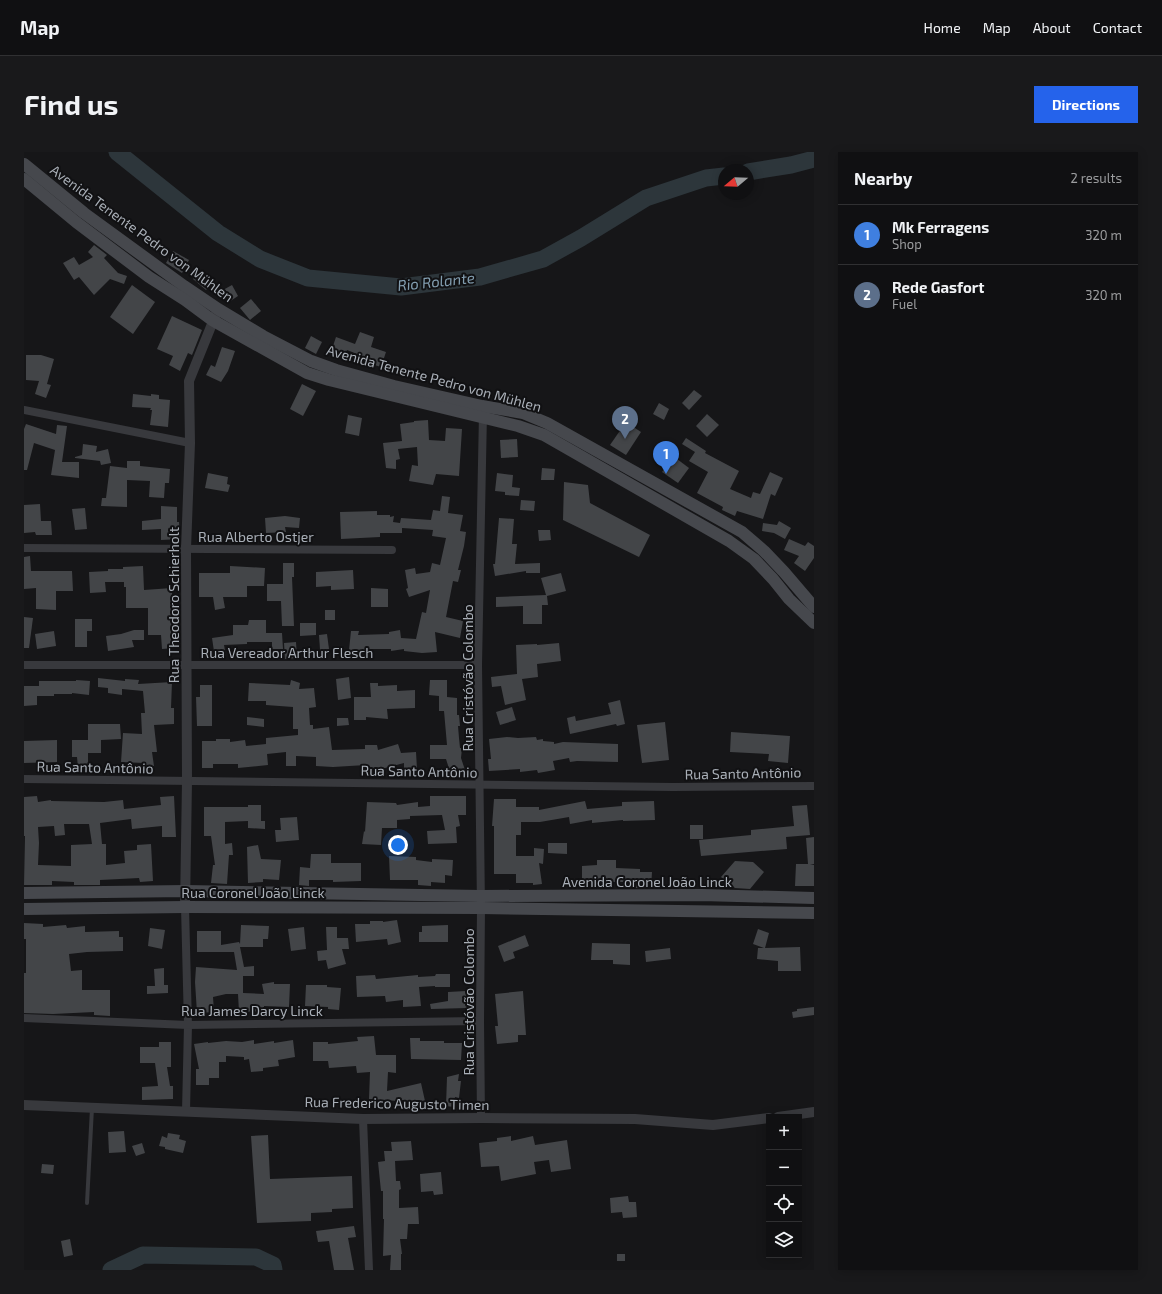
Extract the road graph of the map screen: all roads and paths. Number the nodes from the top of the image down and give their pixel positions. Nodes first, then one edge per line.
1 (24, 164) edge
2 (24, 179) edge
3 (218, 308) junction
4 (212, 320) junction
5 (24, 410) edge
6 (483, 412) junction
7 (190, 443) junction
8 (626, 467) junction
9 (620, 478) junction
10 (24, 548) edge
11 (186, 549) junction
12 (392, 550) dead end
13 (814, 607) edge
14 (814, 623) edge
15 (24, 665) edge
16 (186, 665) junction
17 (478, 665) junction
18 (24, 779) edge
19 (187, 781) junction
20 (480, 785) junction
21 (814, 786) edge
22 (186, 891) junction
23 (24, 893) edge
24 (102, 893) junction
25 (814, 898) edge
26 (481, 902) junction
27 (186, 907) junction
28 (100, 908) junction
29 (24, 910) edge
30 (814, 913) edge
31 (24, 1018) edge
32 (480, 1021) junction
33 (188, 1025) junction
34 (24, 1105) edge
35 (92, 1108) junction
36 (186, 1111) junction
37 (814, 1112) edge
38 (800, 1114) edge
39 (481, 1118) junction
40 (766, 1118) edge
41 (363, 1119) junction
42 (86, 1203) dead end
43 (369, 1270) edge

1 - 3 main road, Avenida Tenente Pedro von Mühlen
2 - 4 main road, Avenida Tenente Pedro von Mühlen
3 - 4 street, Rua Theodoro Schierholt
3 - 6 main road, Avenida Tenente Pedro von Mühlen
4 - 6 main road, Avenida Tenente Pedro von Mühlen
4 - 7 street, Rua Theodoro Schierholt
5 - 7 street
6 - 8 main road, Avenida Tenente Pedro von Mühlen
6 - 9 main road, Avenida Tenente Pedro von Mühlen
6 - 17 street, Rua Cristóvão Colombo
7 - 11 street, Rua Theodoro Schierholt
8 - 9 main road
8 - 13 main road, Avenida Tenente Pedro von Mühlen
9 - 14 main road, Avenida Tenente Pedro von Mühlen
10 - 11 street, Rua Alberto Ostjer
11 - 12 street, Rua Alberto Ostjer
11 - 16 street, Rua Theodoro Schierholt
15 - 16 street, Rua Vereador Arthur Flesch
16 - 17 street, Rua Vereador Arthur Flesch
16 - 19 street, Rua Theodoro Schierholt
17 - 20 street, Rua Cristóvão Colombo
18 - 19 street, Rua Santo Antônio
19 - 20 street, Rua Santo Antônio
19 - 22 street, Rua Theodoro Schierholt
20 - 21 street, Rua Santo Antônio
20 - 26 street, Rua Cristóvão Colombo
22 - 24 main road, Rua Coronel João Linck
22 - 26 main road, Rua Coronel João Linck
22 - 27 street, Rua Theodoro Schierholt
23 - 24 main road, Rua Coronel João Linck
24 - 28 main road
25 - 26 main road, Avenida Coronel João Linck
26 - 27 main road, Rua Coronel João Linck
26 - 30 main road, Avenida Coronel João Linck
26 - 32 street, Rua Cristóvão Colombo
27 - 28 main road, Rua Coronel João Linck
27 - 33 street
28 - 29 main road, Rua Coronel João Linck
31 - 33 street, Rua James Darcy Linck
32 - 33 street, Rua James Darcy Linck
32 - 39 street, Rua Cristóvão Colombo
33 - 36 street
34 - 35 street, Rua Frederico Augusto Timen
35 - 36 street, Rua Frederico Augusto Timen
35 - 42 lane
36 - 41 street, Rua Frederico Augusto Timen
37 - 38 street
39 - 40 street, Rua Frederico Augusto Timen
39 - 41 street, Rua Frederico Augusto Timen
41 - 43 street

